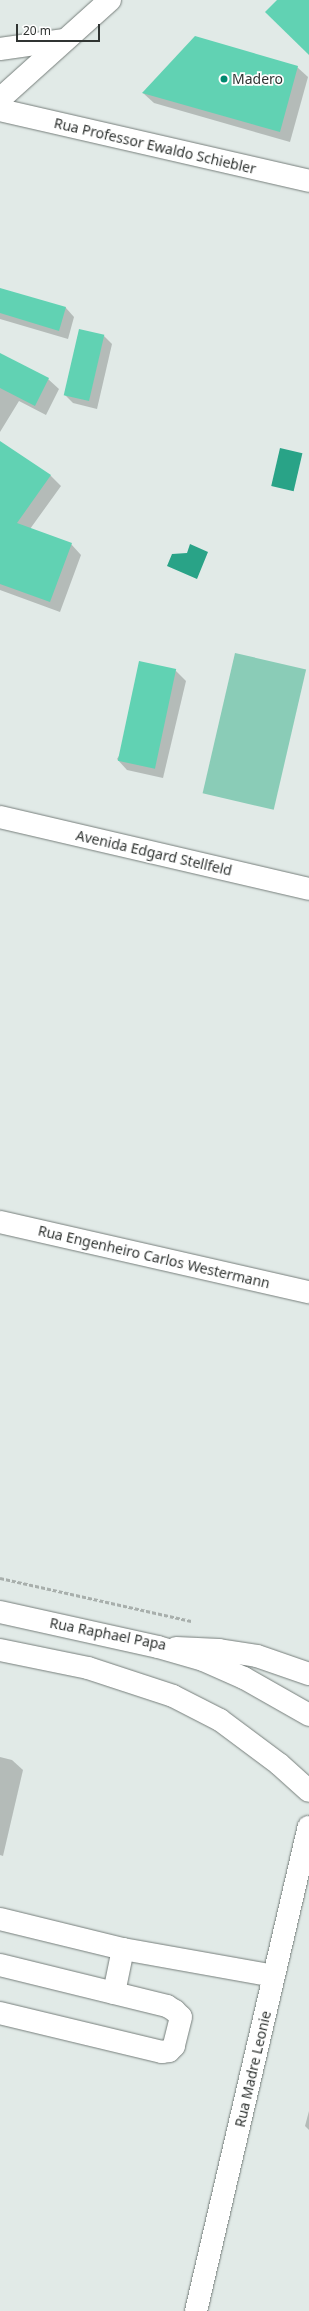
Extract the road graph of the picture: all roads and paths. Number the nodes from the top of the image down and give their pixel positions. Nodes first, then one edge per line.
1 (110, 0) edge
2 (64, 40) junction
3 (0, 49) edge
4 (0, 99) edge
5 (0, 110) edge
6 (309, 181) edge
7 (0, 818) edge
8 (309, 889) edge
9 (0, 1222) edge
10 (309, 1292) edge
11 (0, 1578) edge
12 (0, 1612) edge
13 (193, 1622) dead end
14 (158, 1647) junction
15 (0, 1650) edge
16 (309, 1674) edge
17 (309, 1715) edge
18 (309, 1791) edge
19 (309, 1827) edge
20 (0, 1919) edge
21 (123, 1948) junction
22 (0, 1965) edge
23 (274, 1976) junction
24 (114, 1993) junction
25 (0, 2013) edge
26 (196, 2311) edge

1 - 2 main road
2 - 3 main road
2 - 4 main road
5 - 6 main road, Rua Professor Ewaldo Schiebler
7 - 8 main road, Avenida Edgard Stellfeld
9 - 10 main road, Rua Engenheiro Carlos Westermann
11 - 13 path
12 - 14 main road, Rua Raphael Papa
14 - 16 main road, Rua Raphael Papa
14 - 17 main road
15 - 18 main road
19 - 23 main road, Rua Madre Leonie
20 - 21 main road
21 - 23 main road
21 - 24 main road
22 - 24 main road
23 - 26 main road, Rua Madre Leonie
24 - 25 main road

